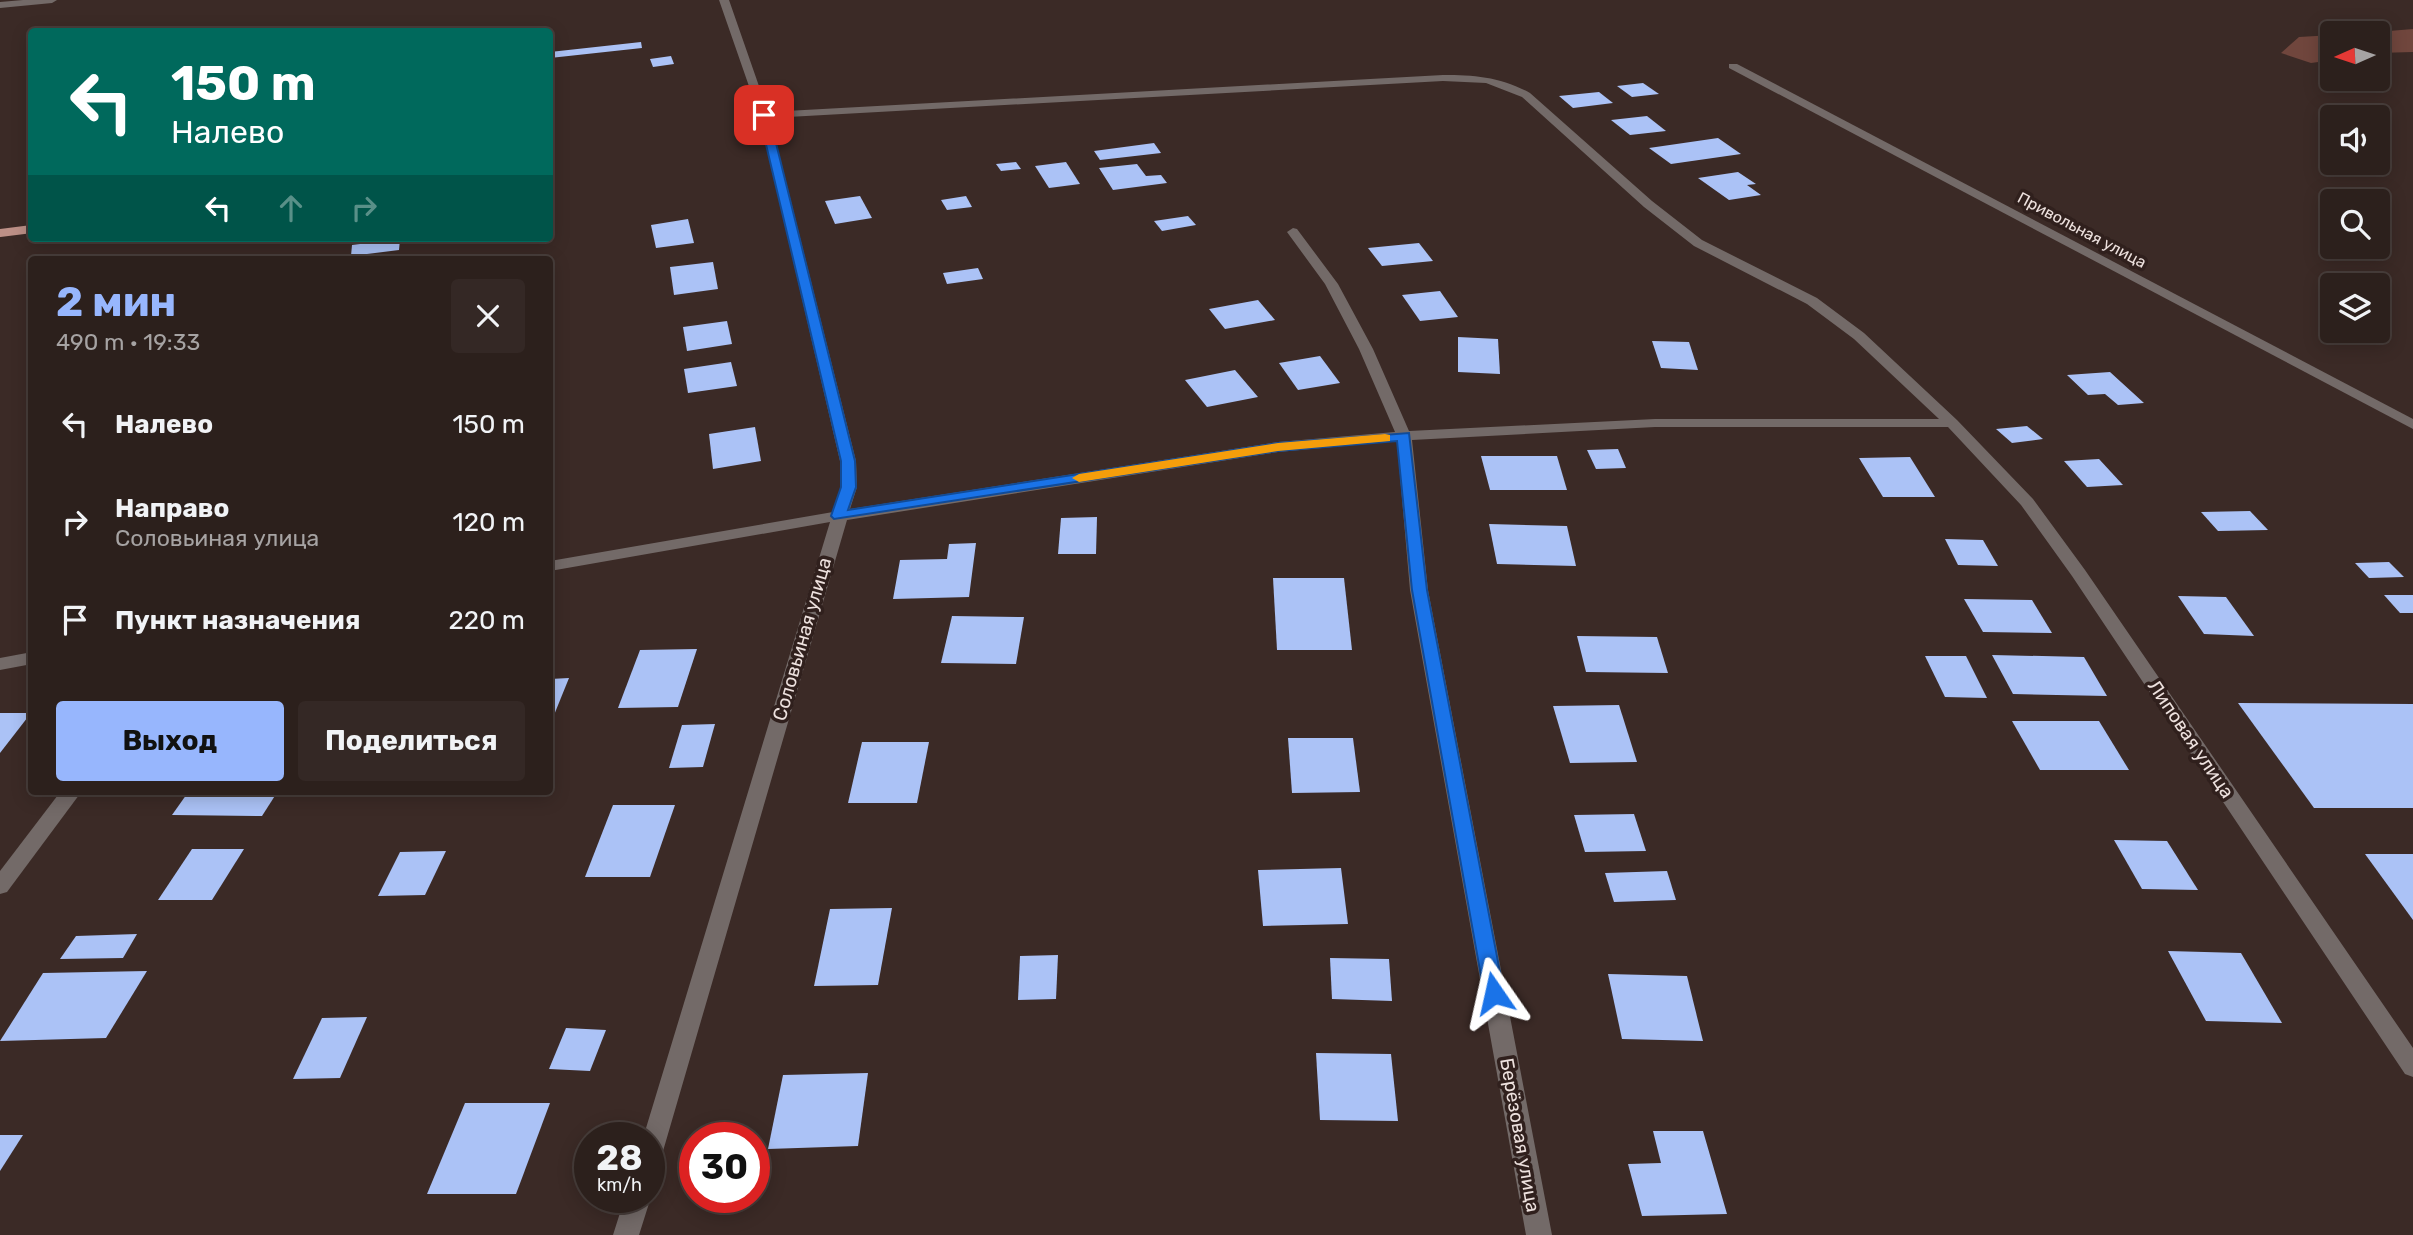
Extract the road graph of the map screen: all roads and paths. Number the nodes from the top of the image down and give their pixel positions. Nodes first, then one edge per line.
1 (52, 0) edge
2 (724, 0) edge
3 (0, 5) edge
4 (1733, 66) dead end
5 (764, 115) junction
6 (1293, 232) dead end
7 (1952, 423) junction
8 (2413, 425) edge
9 (1404, 436) junction
10 (839, 516) junction
11 (553, 565) edge
12 (28, 659) edge
13 (0, 664) edge
14 (69, 795) edge
15 (0, 886) edge
16 (2413, 1067) edge
17 (659, 1122) edge
18 (633, 1213) edge
19 (626, 1235) edge
20 (1539, 1235) edge

1 - 3 street
2 - 5 street, Соловьиная улица
4 - 8 street, Привольная улица
5 - 7 street, Липовая улица
5 - 10 street, Соловьиная улица
6 - 9 street, Берёзовая улица
7 - 9 street
7 - 16 street, Липовая улица
9 - 10 street
9 - 20 street, Берёзовая улица
10 - 11 street
10 - 17 street, Соловьиная улица
12 - 13 street
14 - 15 street
18 - 19 street

